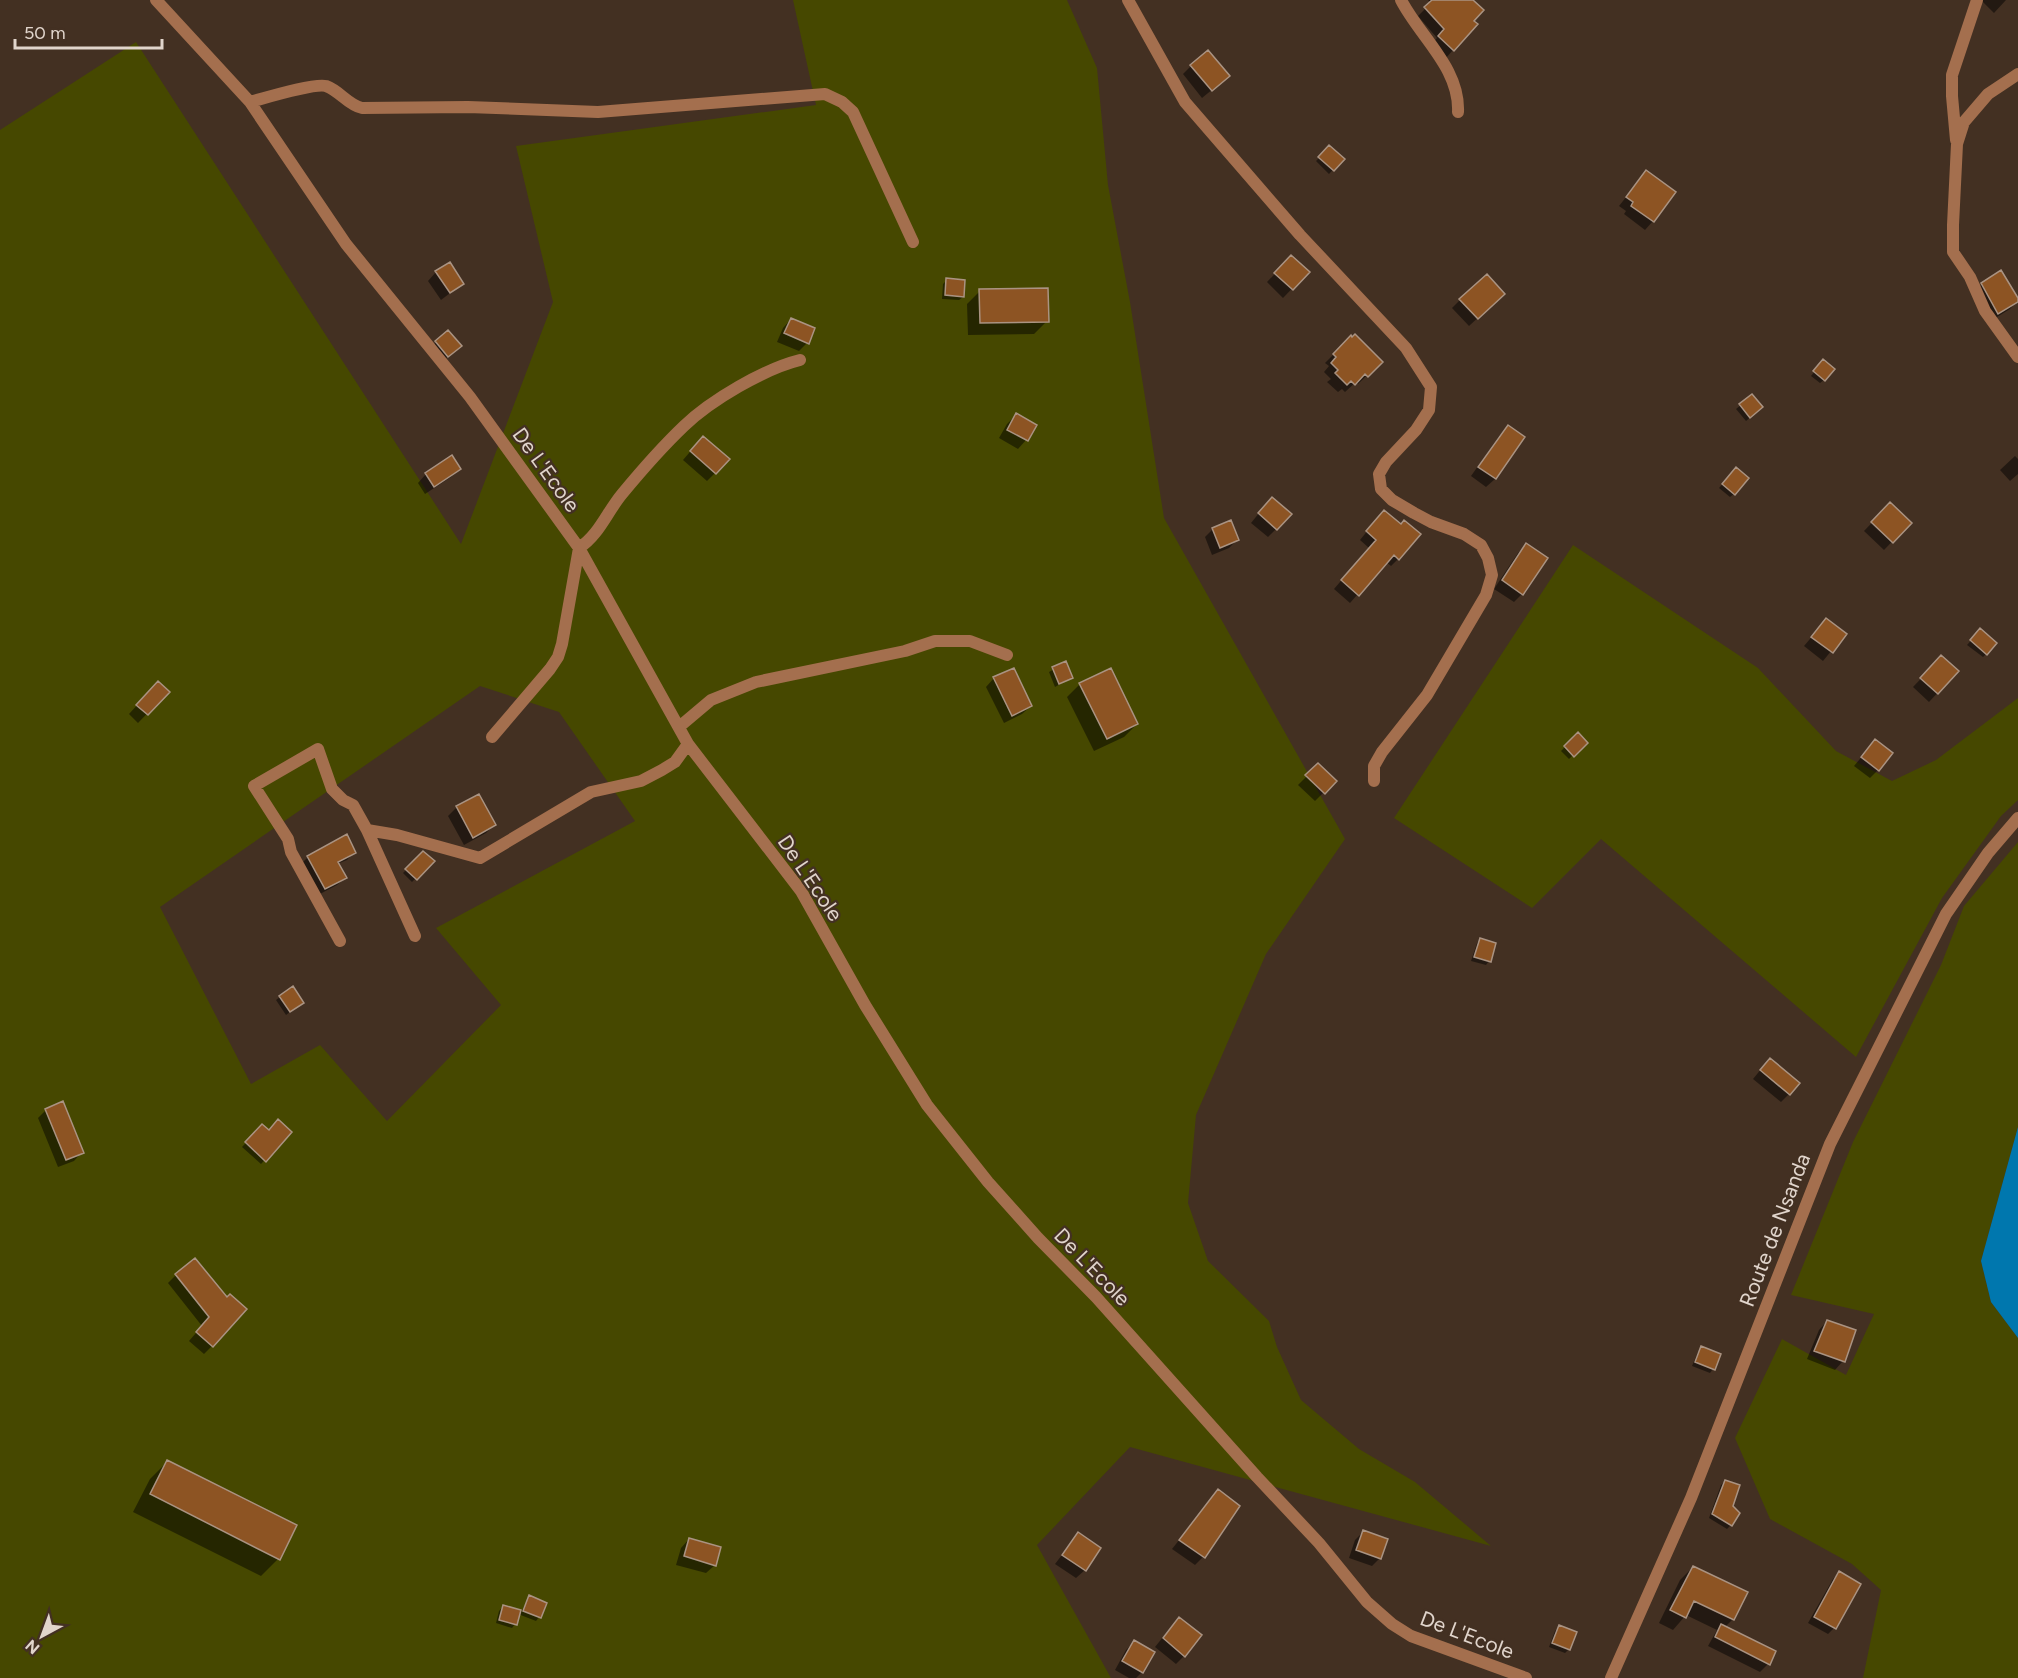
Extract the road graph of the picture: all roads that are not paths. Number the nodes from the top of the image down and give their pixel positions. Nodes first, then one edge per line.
1 (156, 0) edge
2 (1128, 0) edge
3 (1401, 0) edge
4 (1977, 0) edge
5 (2018, 74) edge
6 (250, 102) junction
7 (1458, 112) dead end
8 (1957, 144) junction
9 (913, 242) dead end
10 (2018, 357) edge
11 (800, 360) dead end
12 (579, 548) junction
13 (1007, 655) dead end
14 (679, 727) junction
15 (492, 737) dead end
16 (688, 744) junction
17 (1374, 782) dead end
18 (2018, 818) edge
19 (367, 830) junction
20 (415, 936) dead end
21 (340, 941) dead end
22 (1526, 1678) edge
23 (1611, 1678) edge

1 - 6 street, De L'Ecole
2 - 17 street
3 - 7 street
4 - 8 street
5 - 8 street
6 - 9 street
6 - 12 street, De L'Ecole
8 - 10 street
11 - 12 street
12 - 14 street, De L'Ecole
12 - 15 street
13 - 14 street
14 - 16 street, De L'Ecole
16 - 19 street
16 - 22 street, De L'Ecole
18 - 23 street, Route de Nsanda
19 - 20 street
19 - 21 street

